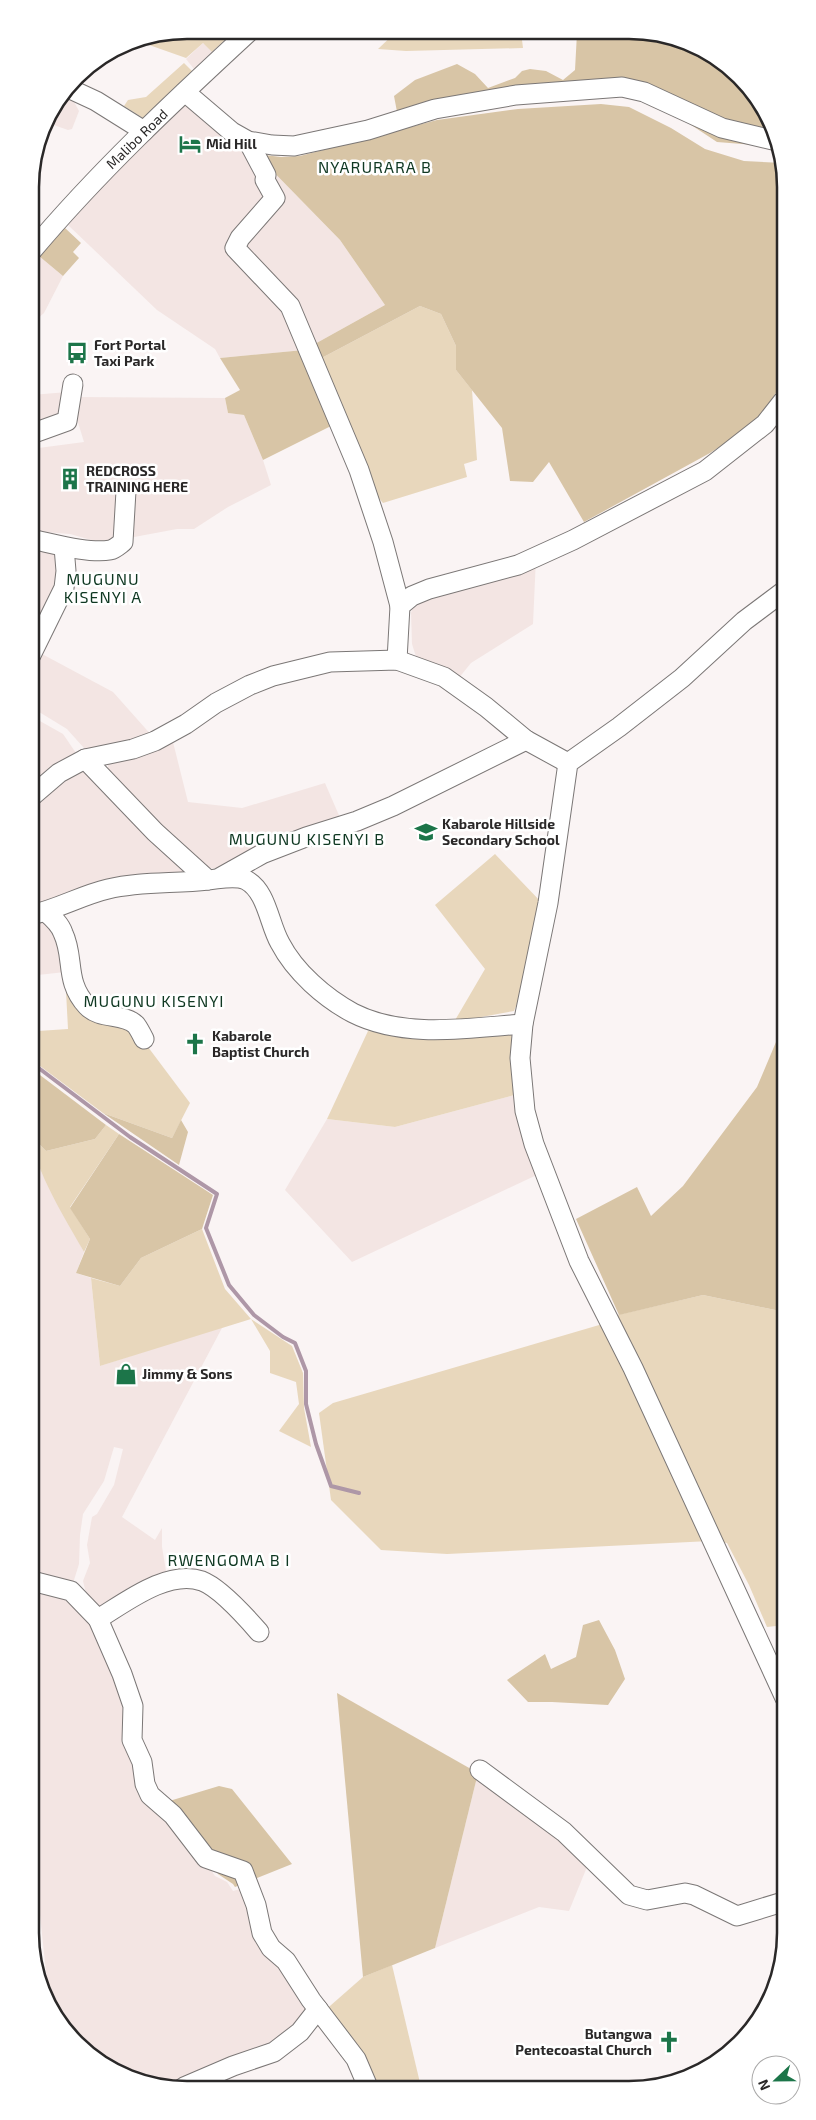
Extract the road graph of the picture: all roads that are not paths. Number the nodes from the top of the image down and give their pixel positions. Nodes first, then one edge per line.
1 (241, 39) edge
2 (74, 91) edge
3 (185, 92) junction
4 (144, 131) junction
5 (769, 139) edge
6 (248, 141) junction
7 (39, 242) edge
8 (73, 384) dead end
9 (777, 409) edge
10 (39, 431) edge
11 (126, 491) dead end
12 (39, 541) edge
13 (64, 547) junction
14 (777, 596) edge
15 (400, 606) junction
16 (39, 639) edge
17 (397, 660) junction
18 (526, 740) junction
19 (85, 759) junction
20 (568, 763) junction
21 (39, 790) edge
22 (213, 880) junction
23 (39, 913) edge
24 (523, 1024) junction
25 (144, 1039) dead end
26 (39, 1583) edge
27 (98, 1619) junction
28 (259, 1632) dead end
29 (777, 1681) edge
30 (480, 1770) dead end
31 (777, 1904) edge
32 (318, 2009) junction
33 (198, 2081) edge
34 (365, 2081) edge

1 - 3 street, Malibo Road
2 - 4 street
3 - 4 street, Malibo Road
3 - 6 street
4 - 7 street, Malibo Road
5 - 6 street
6 - 15 street
8 - 10 street
9 - 15 street
11 - 13 street
12 - 13 street
13 - 16 street
14 - 20 street
15 - 17 street
17 - 18 street
17 - 19 street
18 - 20 street
18 - 22 street
19 - 21 street
19 - 22 street
20 - 24 street
22 - 23 street
22 - 24 street
23 - 25 street
24 - 29 street
26 - 27 street
27 - 28 street
27 - 32 street
30 - 31 street
32 - 33 street
32 - 34 street

